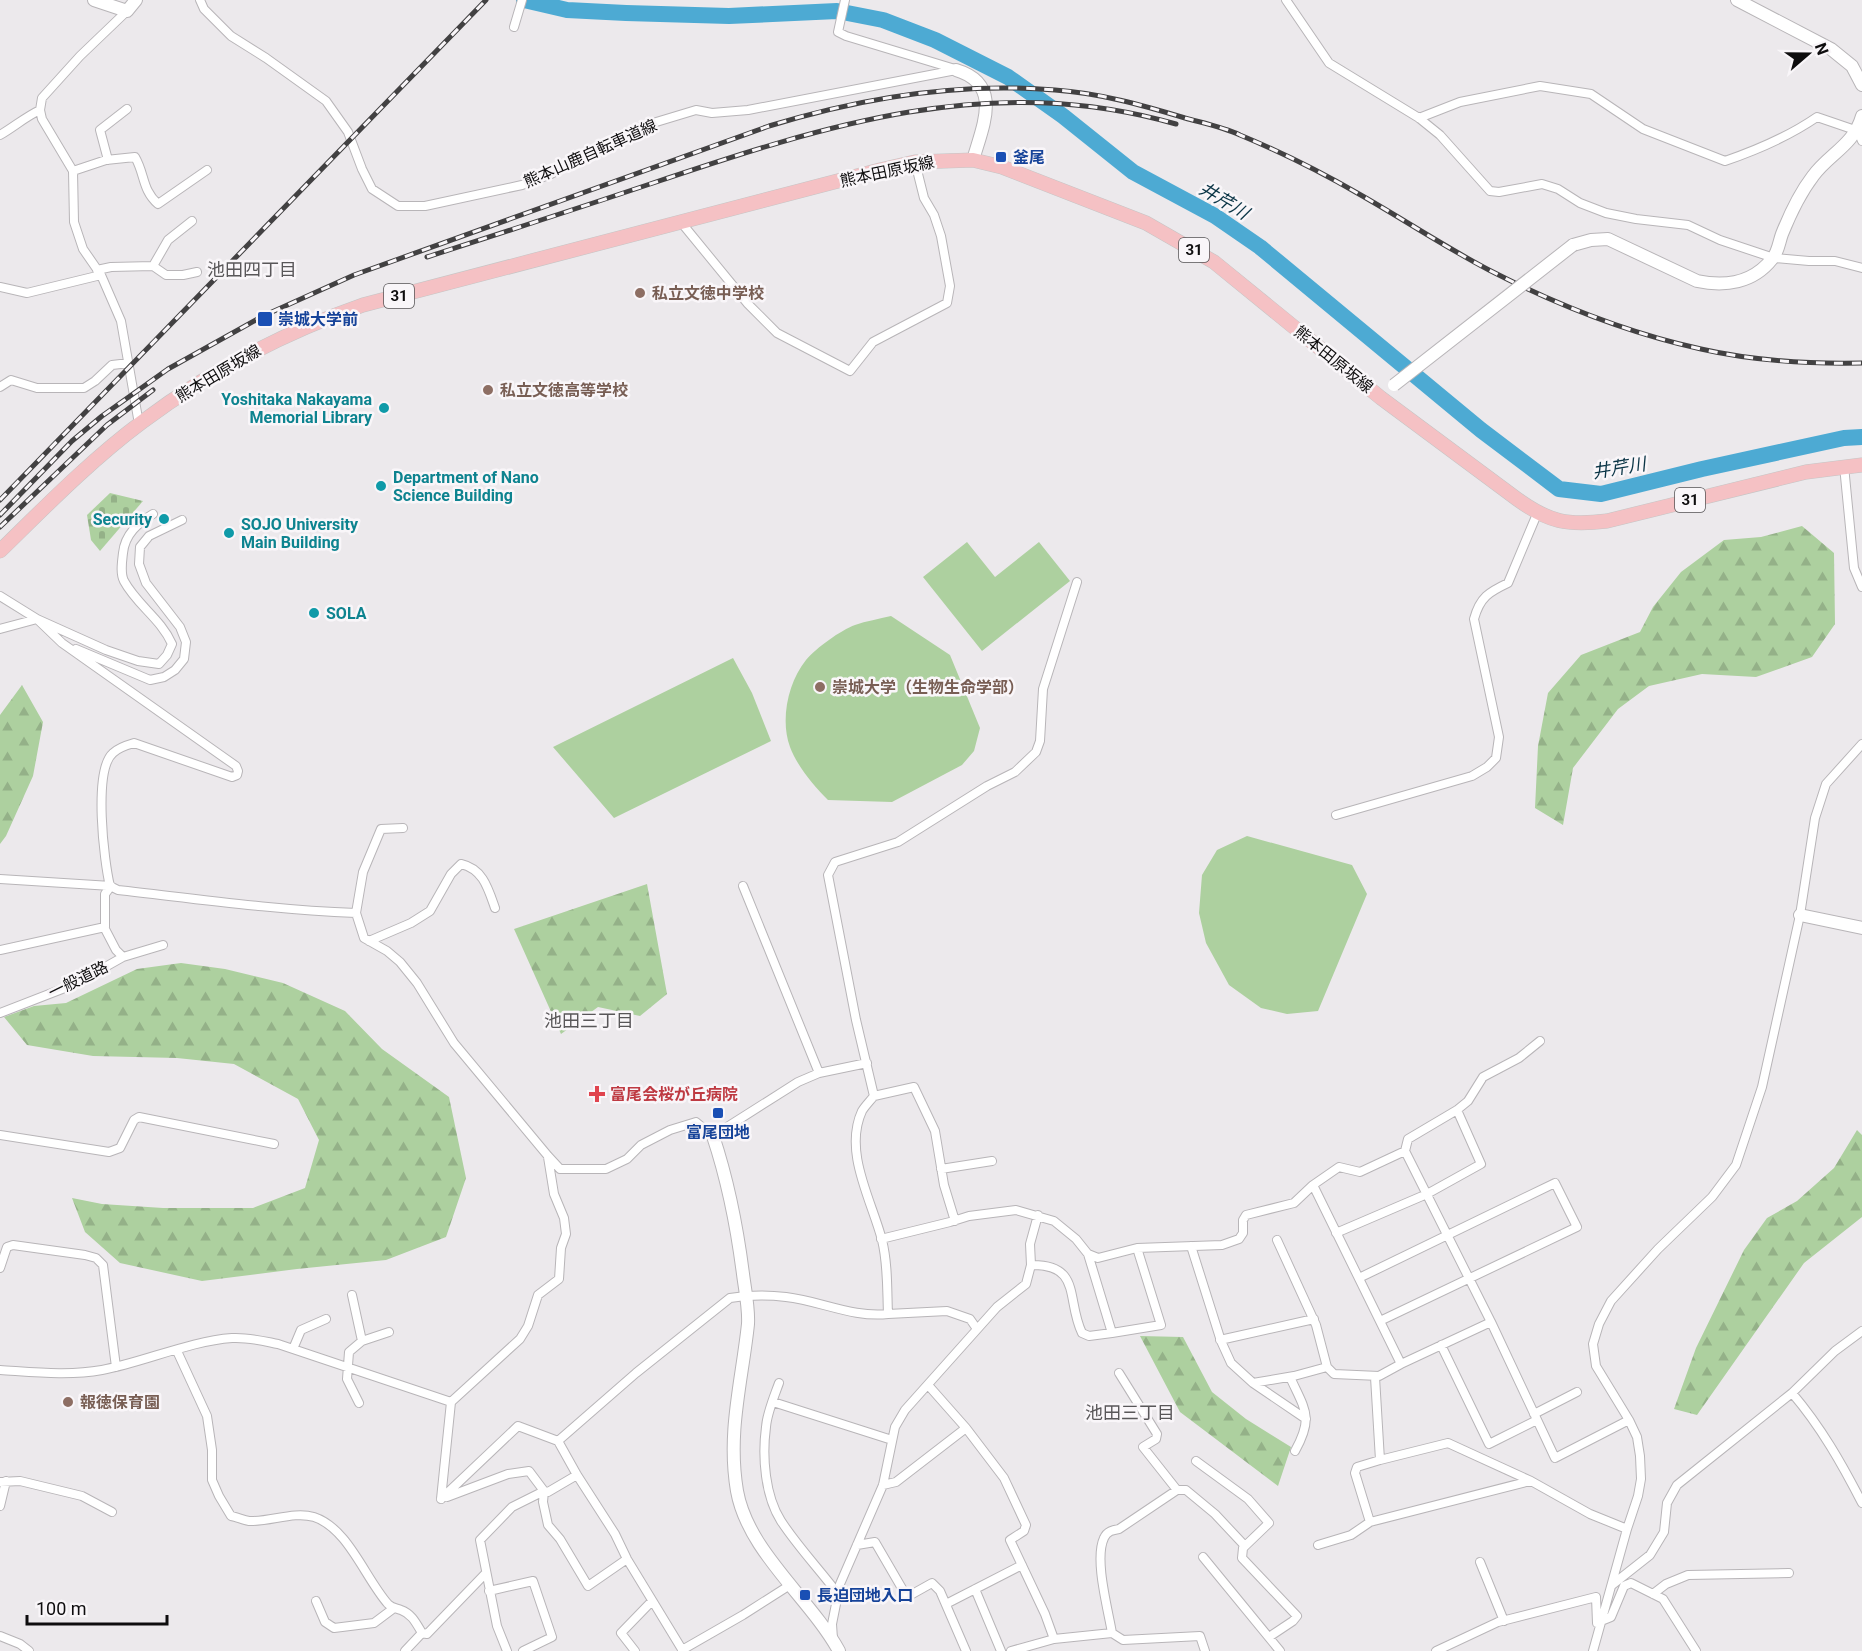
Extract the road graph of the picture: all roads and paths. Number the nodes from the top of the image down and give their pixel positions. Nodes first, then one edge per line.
1 (94, 0) edge
2 (136, 0) edge
3 (200, 0) edge
4 (522, 0) edge
5 (845, 0) edge
6 (1286, 0) edge
7 (1737, 0) edge
8 (127, 11) junction
9 (514, 27) dead end
10 (956, 70) junction
11 (1862, 85) edge
12 (127, 109) dead end
13 (40, 110) junction
14 (1862, 116) edge
15 (1419, 118) junction
16 (0, 135) edge
17 (1860, 136) edge
18 (108, 160) junction
19 (973, 160) junction
20 (915, 162) junction
21 (207, 170) dead end
22 (73, 171) junction
23 (192, 221) dead end
24 (680, 221) junction
25 (1774, 258) junction
26 (153, 266) junction
27 (1862, 268) edge
28 (197, 272) dead end
29 (99, 273) junction
30 (0, 287) edge
31 (129, 363) junction
32 (0, 387) edge
33 (1382, 398) junction
34 (140, 424) junction
35 (1862, 465) edge
36 (1844, 466) junction
37 (153, 514) dead end
38 (1537, 514) junction
39 (182, 520) dead end
40 (0, 551) edge
41 (1077, 582) dead end
42 (1862, 587) edge
43 (0, 596) edge
44 (36, 619) junction
45 (0, 629) edge
46 (62, 643) junction
47 (1862, 744) edge
48 (1336, 815) dead end
49 (403, 828) dead end
50 (0, 879) edge
51 (111, 886) junction
52 (743, 886) dead end
53 (495, 908) dead end
54 (357, 913) junction
55 (1800, 915) junction
56 (104, 927) junction
57 (1862, 928) edge
58 (369, 941) junction
59 (163, 945) dead end
60 (0, 950) edge
61 (123, 957) junction
62 (0, 1013) edge
63 (1540, 1041) dead end
64 (867, 1063) junction
65 (819, 1073) junction
66 (874, 1096) junction
67 (1457, 1110) junction
68 (0, 1135) edge
69 (713, 1136) junction
70 (274, 1144) dead end
71 (1405, 1151) junction
72 (548, 1156) junction
73 (992, 1161) dead end
74 (941, 1169) junction
75 (1313, 1185) junction
76 (1427, 1194) junction
77 (1038, 1215) junction
78 (955, 1221) junction
79 (1336, 1233) junction
80 (1448, 1235) junction
81 (881, 1239) junction
82 (1277, 1240) dead end
83 (1191, 1246) junction
84 (1137, 1248) junction
85 (1088, 1254) junction
86 (1031, 1265) junction
87 (0, 1268) edge
88 (1359, 1278) junction
89 (1469, 1278) junction
90 (352, 1295) dead end
91 (746, 1295) junction
92 (888, 1314) junction
93 (326, 1319) dead end
94 (1314, 1319) junction
95 (1380, 1321) junction
96 (1491, 1322) junction
97 (977, 1329) junction
98 (1862, 1331) edge
99 (389, 1332) dead end
100 (1112, 1333) junction
101 (1220, 1340) junction
102 (362, 1341) junction
103 (1441, 1345) junction
104 (292, 1349) junction
105 (177, 1351) junction
106 (1401, 1364) junction
107 (116, 1367) junction
108 (349, 1367) junction
109 (1327, 1367) junction
110 (0, 1370) edge
111 (1119, 1373) dead end
112 (1290, 1377) junction
113 (1375, 1377) junction
114 (779, 1383) dead end
115 (1253, 1383) junction
116 (928, 1385) junction
117 (1576, 1392) dead end
118 (1792, 1393) junction
119 (451, 1402) junction
120 (773, 1402) junction
121 (359, 1403) dead end
122 (1536, 1417) junction
123 (1306, 1419) junction
124 (1629, 1420) junction
125 (966, 1428) junction
126 (892, 1440) junction
127 (558, 1441) junction
128 (1294, 1451) dead end
129 (1380, 1460) junction
130 (1196, 1461) dead end
131 (577, 1475) junction
132 (3, 1481) edge
133 (1531, 1481) junction
134 (883, 1485) junction
135 (1177, 1490) junction
136 (544, 1491) junction
137 (441, 1499) junction
138 (1862, 1503) edge
139 (0, 1506) edge
140 (112, 1512) dead end
141 (1370, 1522) junction
142 (1627, 1529) junction
143 (857, 1545) junction
144 (1318, 1545) dead end
145 (1245, 1546) junction
146 (1203, 1557) dead end
147 (627, 1559) junction
148 (1480, 1562) dead end
149 (1022, 1565) junction
150 (1789, 1573) dead end
151 (485, 1574) junction
152 (790, 1585) junction
153 (1612, 1586) junction
154 (975, 1589) junction
155 (489, 1591) junction
156 (838, 1594) junction
157 (1653, 1594) junction
158 (652, 1600) junction
159 (316, 1601) dead end
160 (946, 1604) junction
161 (393, 1608) junction
162 (1504, 1621) junction
163 (1601, 1621) junction
164 (422, 1633) junction
165 (1112, 1633) junction
166 (1597, 1633) junction
167 (0, 1636) edge
168 (1269, 1637) junction
169 (1050, 1640) junction
170 (836, 1646) edge
171 (1450, 1648) edge
172 (682, 1650) edge
173 (29, 1651) edge
174 (405, 1651) edge
175 (507, 1651) edge
176 (523, 1651) edge
177 (635, 1651) edge
178 (966, 1651) edge
179 (1001, 1651) edge
180 (1011, 1651) edge
181 (1049, 1651) edge
182 (1205, 1651) edge
183 (1280, 1651) edge
184 (1436, 1651) edge
185 (1593, 1651) edge
186 (1696, 1651) edge

1 - 8 street
2 - 8 street
3 - 10 street, 熊本山鹿自転車道線
4 - 9 street
5 - 10 street
6 - 15 street
7 - 11 street
8 - 13 street
10 - 19 street
12 - 18 street
13 - 16 street
13 - 22 street
14 - 17 street
15 - 17 street
15 - 25 street
17 - 25 street
18 - 21 street
18 - 22 street
19 - 20 main road, 熊本田原坂線 / 31
19 - 33 main road, 熊本田原坂線 / 31
20 - 24 main road, 熊本田原坂線 / 31
20 - 24 street
22 - 29 street
23 - 26 street
24 - 34 main road, 熊本田原坂線 / 31
25 - 27 street
25 - 33 street, bridge
26 - 28 street
26 - 29 street
29 - 30 street
29 - 31 street
31 - 32 street
31 - 34 street
33 - 38 main road, 熊本田原坂線 / 31
34 - 40 main road, 熊本田原坂線 / 31
35 - 36 main road, 熊本田原坂線 / 31
36 - 38 main road, 熊本田原坂線 / 31
36 - 42 street
37 - 44 street
38 - 48 street
39 - 46 street
41 - 64 street
43 - 44 street
44 - 45 street
44 - 46 street
46 - 51 street
47 - 55 street
49 - 54 street
50 - 51 street
51 - 54 street
51 - 56 street
52 - 65 street
53 - 58 street
54 - 58 street
55 - 57 street
55 - 124 street
56 - 60 street
56 - 61 street, 一般道路
58 - 72 street
59 - 61 street
61 - 62 street, 一般道路
63 - 67 street
64 - 65 street
64 - 66 street
65 - 69 street
66 - 74 street
66 - 81 street
67 - 71 street
67 - 76 street
68 - 70 street
69 - 72 street
69 - 91 street
71 - 75 street
71 - 76 street
72 - 119 street
73 - 74 street
74 - 78 street
75 - 79 street
75 - 83 street
76 - 79 street
76 - 80 street
77 - 78 street
77 - 85 street
77 - 86 street
78 - 81 street
79 - 88 street
80 - 88 street
80 - 89 street
80 - 89 street
81 - 92 street
82 - 94 street
83 - 84 street
83 - 101 street
84 - 85 street
84 - 100 street
85 - 100 street
86 - 97 street
86 - 100 street
87 - 107 street
88 - 95 street
89 - 95 street
89 - 96 street
90 - 102 street
91 - 92 street
91 - 127 street
91 - 152 street
92 - 97 street
93 - 104 street
94 - 101 street
94 - 109 street
95 - 106 street
96 - 103 street
96 - 122 street
97 - 116 street
98 - 118 street
99 - 102 street
101 - 115 street
102 - 108 street
103 - 106 street
103 - 122 street
104 - 105 street
104 - 108 street
105 - 107 street
105 - 161 street
106 - 113 street
107 - 110 street
108 - 119 street
108 - 121 street
109 - 112 street
109 - 113 street
111 - 135 street
112 - 115 street
112 - 123 street
113 - 129 street
114 - 120 street
115 - 123 street
116 - 125 street
116 - 126 street
117 - 122 street
118 - 138 street
118 - 153 street
119 - 137 street
120 - 126 street
120 - 156 street
122 - 124 street
123 - 128 street
124 - 142 street
125 - 134 street
125 - 149 street
126 - 134 street
127 - 131 street
127 - 137 street
129 - 133 street
129 - 141 street
130 - 145 street
131 - 136 street
131 - 147 street
132 - 139 street
132 - 140 street
133 - 141 street
133 - 142 street
134 - 143 street
135 - 145 street
135 - 165 street
136 - 137 street
136 - 147 street
136 - 151 street
141 - 144 street
142 - 153 street
143 - 156 street
143 - 160 street
145 - 168 street
146 - 168 street
147 - 158 street
148 - 162 street
149 - 154 street
149 - 169 street
150 - 157 street
151 - 155 street
151 - 164 street
152 - 170 street
152 - 172 street
153 - 163 street
154 - 160 street
154 - 179 street
155 - 175 street
155 - 176 street
156 - 170 street
157 - 163 street
157 - 186 street
158 - 172 street
158 - 177 street
159 - 161 street
160 - 178 street
161 - 164 street
162 - 166 street
162 - 171 street
163 - 166 street
164 - 174 street
165 - 169 street
165 - 182 street
166 - 185 street
167 - 173 street
168 - 183 street
169 - 180 street
169 - 181 street
171 - 184 street

